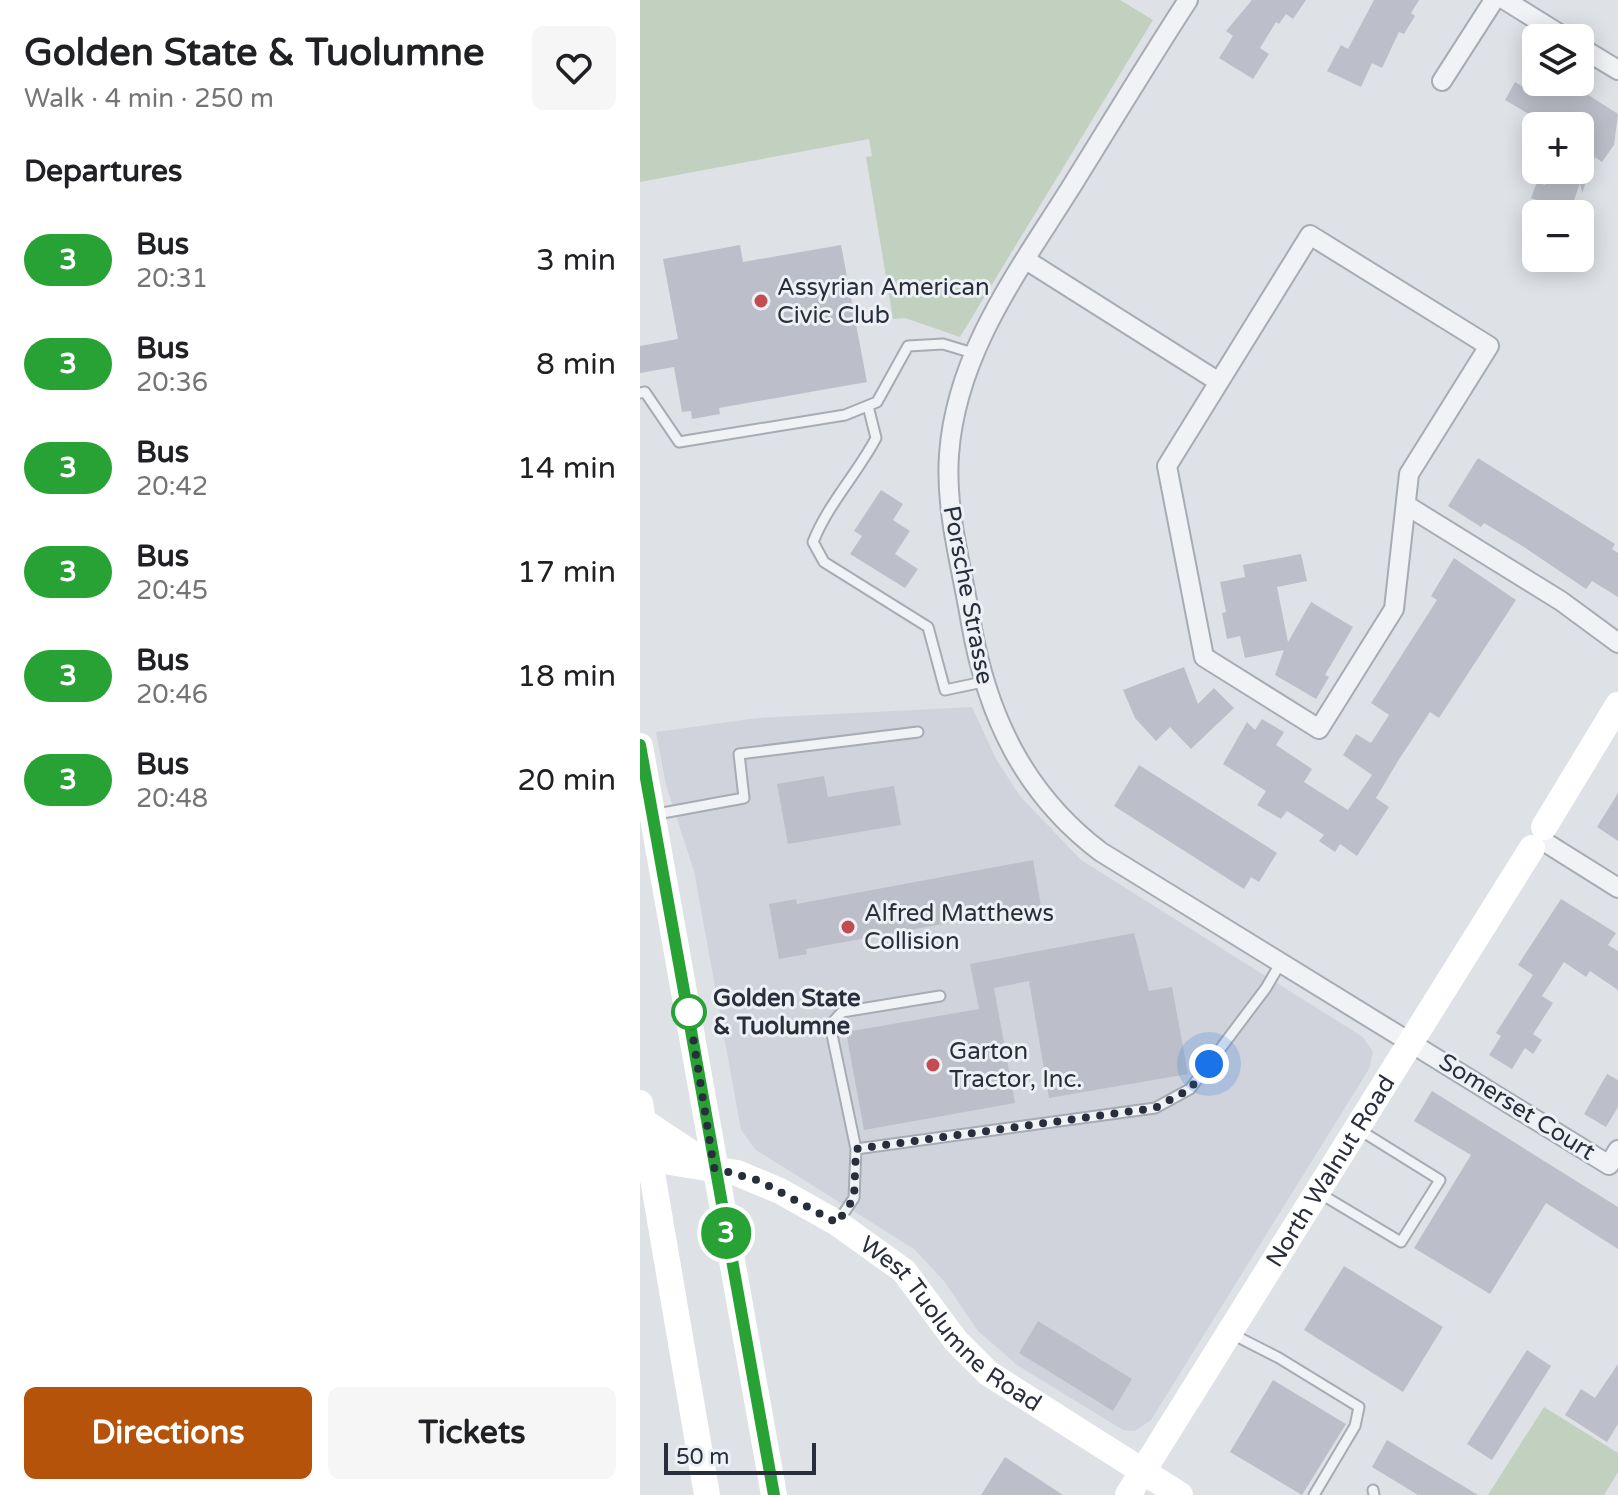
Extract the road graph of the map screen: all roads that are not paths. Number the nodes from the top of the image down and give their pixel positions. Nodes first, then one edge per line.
1 (1188, 0) edge
2 (1494, 0) edge
3 (1505, 0) edge
4 (1544, 24) edge
5 (1594, 55) edge
6 (1618, 70) edge
7 (1442, 81) dead end
8 (1026, 260) junction
9 (973, 353) junction
10 (1219, 382) junction
11 (640, 393) edge
12 (868, 406) junction
13 (1406, 505) junction
14 (1618, 643) edge
15 (983, 682) junction
16 (1618, 705) edge
17 (918, 732) dead end
18 (640, 746) edge
19 (653, 814) junction
20 (1541, 840) junction
21 (1618, 888) edge
22 (1280, 964) junction
23 (940, 996) dead end
24 (1409, 1042) junction
25 (641, 1115) edge
26 (1356, 1127) junction
27 (856, 1149) junction
28 (1618, 1150) edge
29 (645, 1158) edge
30 (714, 1168) junction
31 (1316, 1192) junction
32 (837, 1223) junction
33 (1229, 1332) junction
34 (1142, 1472) junction
35 (707, 1495) edge
36 (774, 1495) edge
37 (1128, 1495) edge
38 (1180, 1495) edge
39 (1314, 1495) edge

1 - 8 street, Porsche Strasse
2 - 7 street
3 - 4 street
5 - 6 street
8 - 9 street, Porsche Strasse
8 - 10 street
9 - 12 lane
9 - 15 street, Porsche Strasse
10 - 13 street
10 - 13 street
11 - 12 lane
12 - 15 lane
13 - 14 street
15 - 22 street, Porsche Strasse
16 - 20 street, North Walnut Road
17 - 19 lane
18 - 19 street
19 - 30 street
20 - 21 street
20 - 24 street, North Walnut Road
22 - 24 street, Porsche Strasse
22 - 27 lane
23 - 27 lane
24 - 26 street, North Walnut Road
24 - 28 street, Somerset Court
25 - 29 street
25 - 30 street, West Tuolumne Road
26 - 31 street, North Walnut Road
26 - 31 lane
27 - 32 lane
29 - 30 street, West Tuolumne Road
29 - 35 street
30 - 32 street, West Tuolumne Road
30 - 36 street
31 - 33 street, North Walnut Road
32 - 34 street, West Tuolumne Road
33 - 34 street, North Walnut Road
33 - 39 lane
34 - 37 street, North Walnut Road
34 - 38 street, West Tuolumne Road

